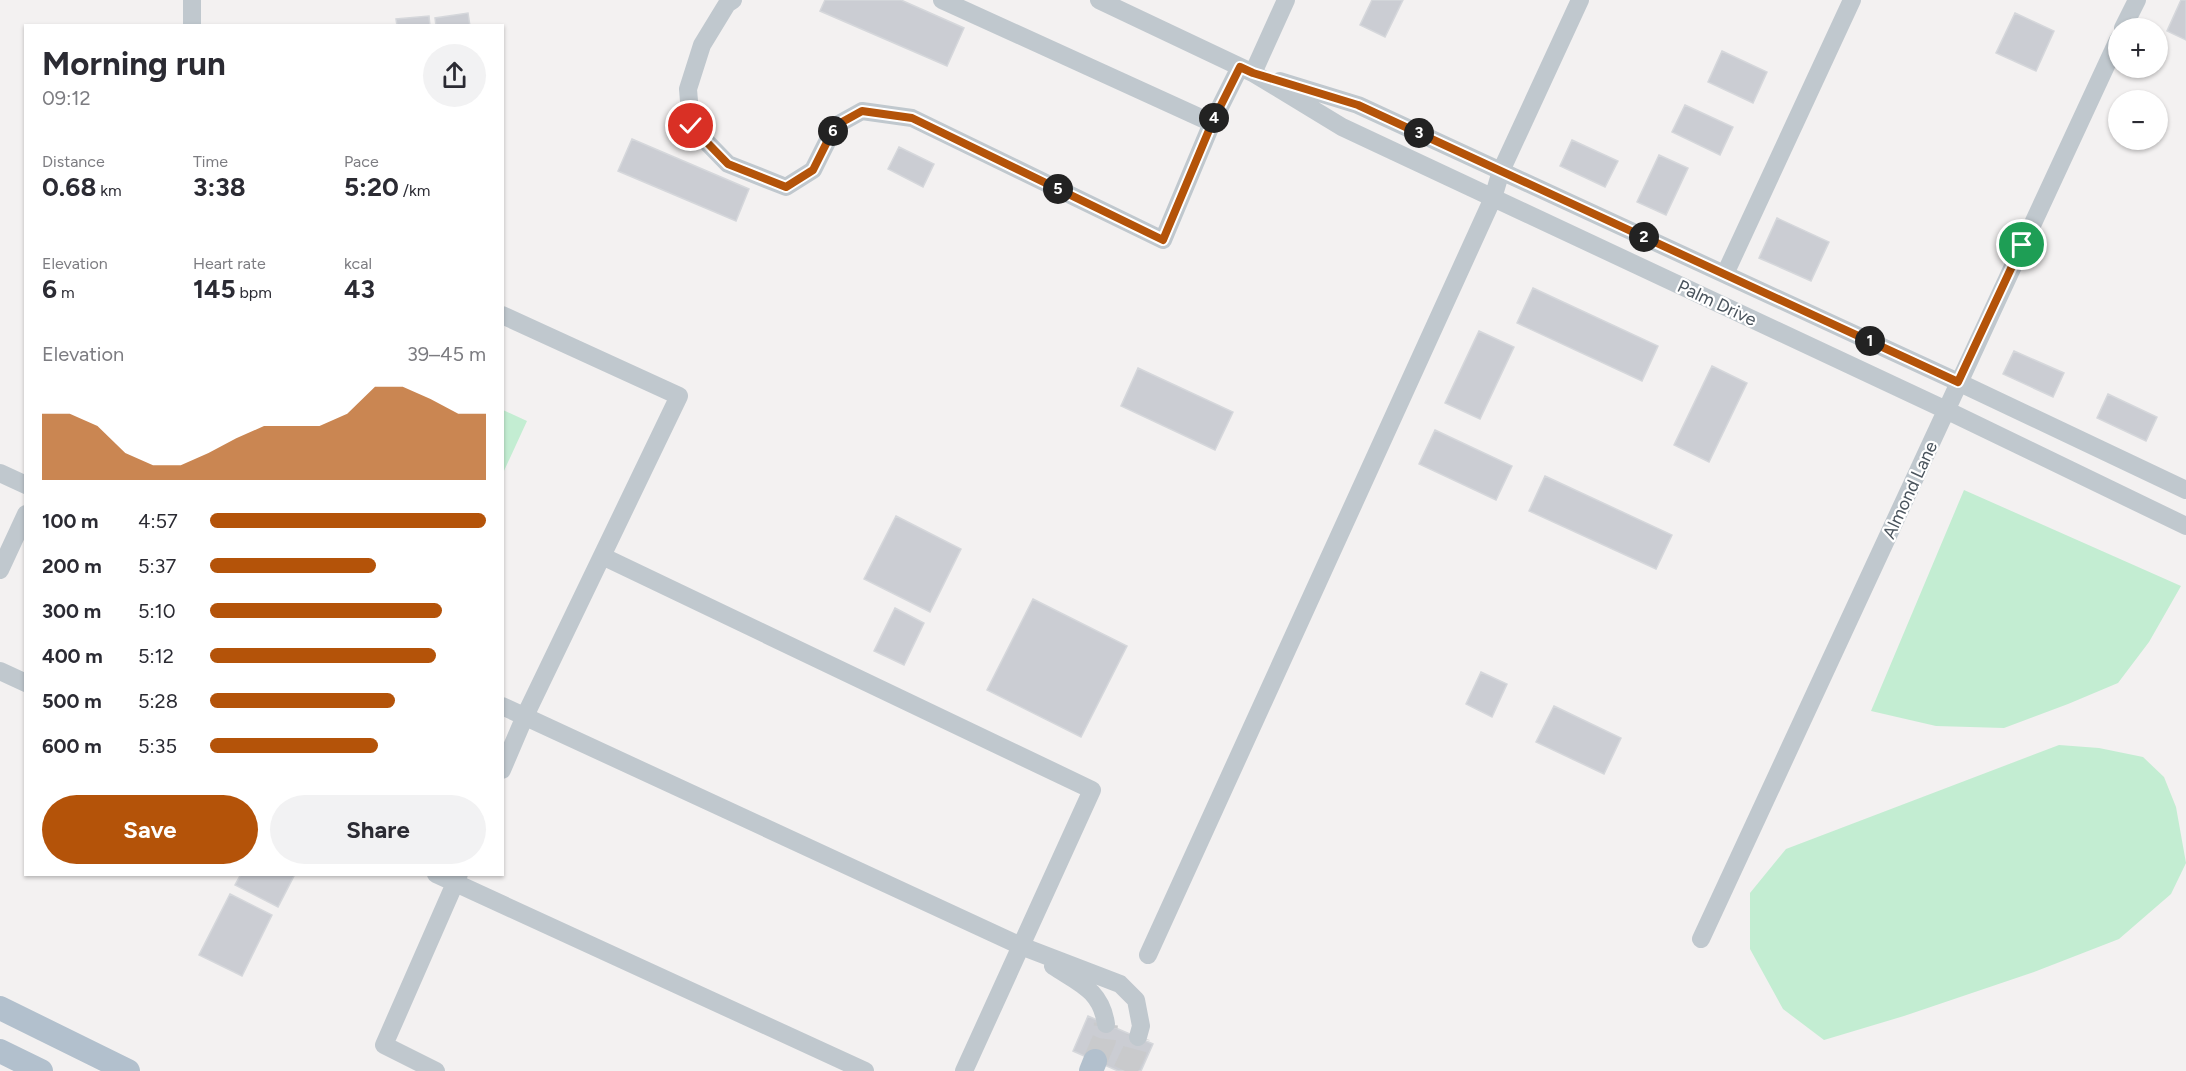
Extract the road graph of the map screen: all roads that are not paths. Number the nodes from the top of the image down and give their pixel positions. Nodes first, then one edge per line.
1 (192, 0) edge
2 (733, 0) edge
3 (942, 0) edge
4 (1099, 0) edge
5 (1286, 0) edge
6 (1580, 0) edge
7 (1852, 0) edge
8 (2137, 0) edge
9 (2128, 18) edge
10 (192, 24) edge
11 (2108, 61) edge
12 (1246, 70) junction
13 (1212, 123) junction
14 (1501, 171) junction
15 (1493, 198) junction
16 (1725, 274) junction
17 (504, 316) edge
18 (1958, 382) junction
19 (1946, 410) junction
20 (0, 473) edge
21 (24, 484) edge
22 (2186, 490) edge
23 (24, 518) edge
24 (2186, 526) edge
25 (602, 556) junction
26 (0, 570) edge
27 (0, 671) edge
28 (24, 682) edge
29 (504, 707) edge
30 (525, 716) junction
31 (504, 765) edge
32 (458, 879) edge
33 (1701, 939) dead end
34 (1021, 946) junction
35 (1148, 955) dead end
36 (2, 1008) edge
37 (1106, 1024) tunnel mouth
38 (1138, 1037) tunnel mouth
39 (0, 1051) edge
40 (41, 1071) edge
41 (128, 1071) edge
42 (436, 1071) edge
43 (865, 1071) edge
44 (964, 1071) edge

1 - 10 street
2 - 13 street
3 - 13 street
4 - 12 street, Palm Drive
5 - 12 street
6 - 14 street
7 - 16 street
8 - 9 street
11 - 18 street, Almond Lane
12 - 13 street
12 - 14 street, Palm Drive
12 - 15 street, Palm Drive
14 - 15 street
14 - 16 street, Palm Drive
15 - 19 street, Palm Drive
15 - 35 street
16 - 18 street, Palm Drive
17 - 25 street
18 - 19 street, Almond Lane
18 - 22 street, Palm Drive
19 - 24 street, Palm Drive
19 - 33 street, Almond Lane
20 - 21 street
23 - 26 street
25 - 30 street
25 - 34 street
27 - 28 street
29 - 30 street
30 - 31 street
30 - 34 street
32 - 42 street
32 - 43 street
34 - 37 street
34 - 38 street
34 - 44 street
36 - 41 main road
39 - 40 main road

